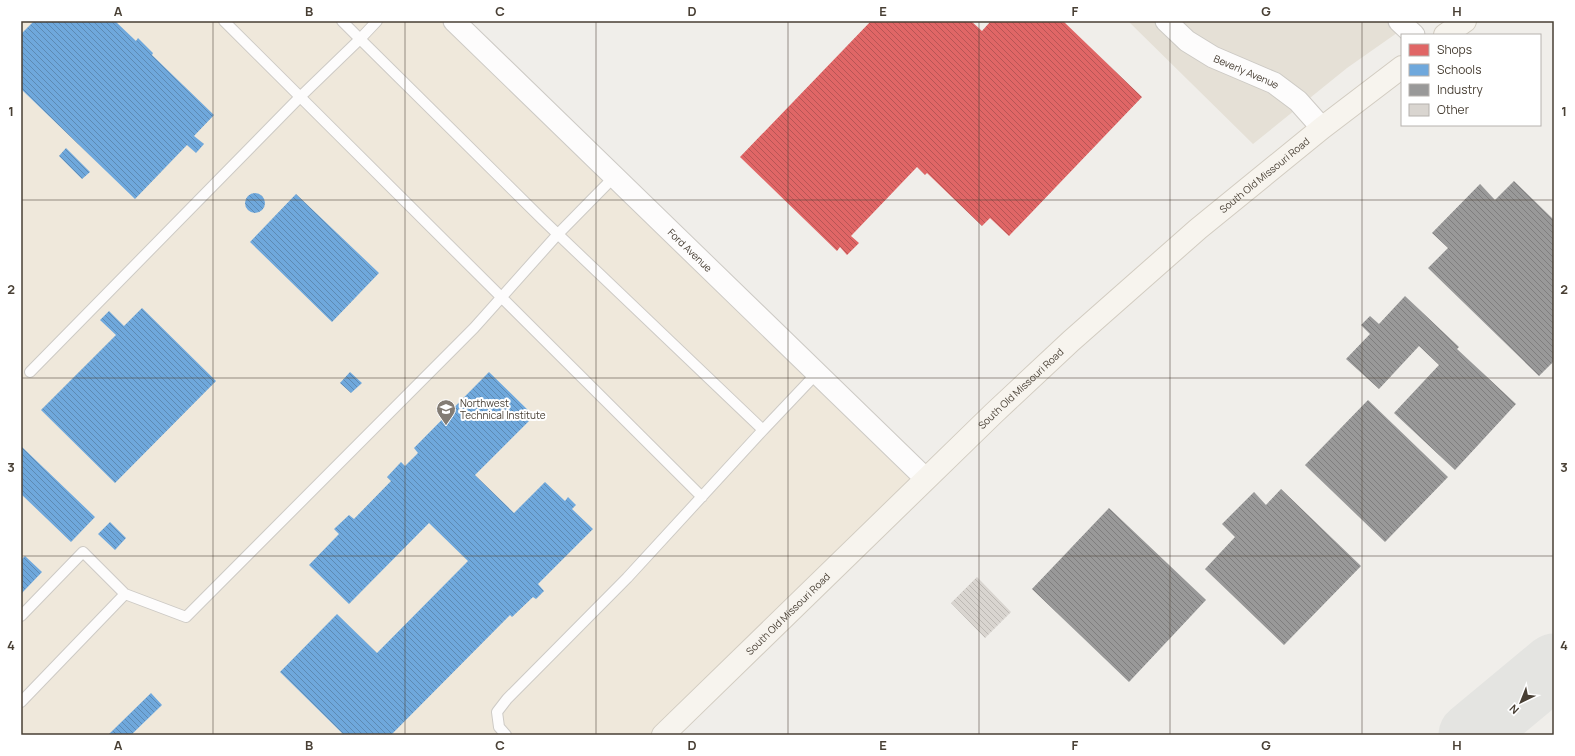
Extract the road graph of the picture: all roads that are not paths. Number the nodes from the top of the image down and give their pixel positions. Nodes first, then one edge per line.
1 (224, 21) edge
2 (342, 21) edge
3 (377, 21) edge
4 (454, 21) edge
5 (1166, 21) edge
6 (1399, 21) edge
7 (1465, 21) edge
8 (1413, 34) edge
9 (1446, 34) edge
10 (360, 39) junction
11 (1401, 68) edge
12 (300, 97) junction
13 (1322, 128) junction
14 (614, 177) junction
15 (558, 234) junction
16 (501, 296) junction
17 (30, 372) dead end
18 (817, 373) junction
19 (763, 430) junction
20 (926, 479) junction
21 (702, 497) junction
22 (125, 594) junction
23 (21, 616) edge
24 (21, 702) edge
25 (506, 735) edge
26 (663, 735) edge

1 - 12 lane
2 - 10 lane
3 - 10 lane
4 - 14 street, Ford Avenue
5 - 13 street, Beverly Avenue
6 - 8 street
7 - 9 main road
10 - 12 lane
10 - 15 lane
11 - 13 main road, South Old Missouri Road
12 - 16 lane
12 - 17 lane
13 - 20 main road, South Old Missouri Road
14 - 15 lane
14 - 18 street, Ford Avenue
15 - 16 lane
15 - 19 lane
16 - 21 lane
16 - 22 lane
18 - 19 lane
18 - 20 street, Ford Avenue
19 - 21 lane
20 - 26 main road, South Old Missouri Road
21 - 25 lane
22 - 23 lane
22 - 24 lane

